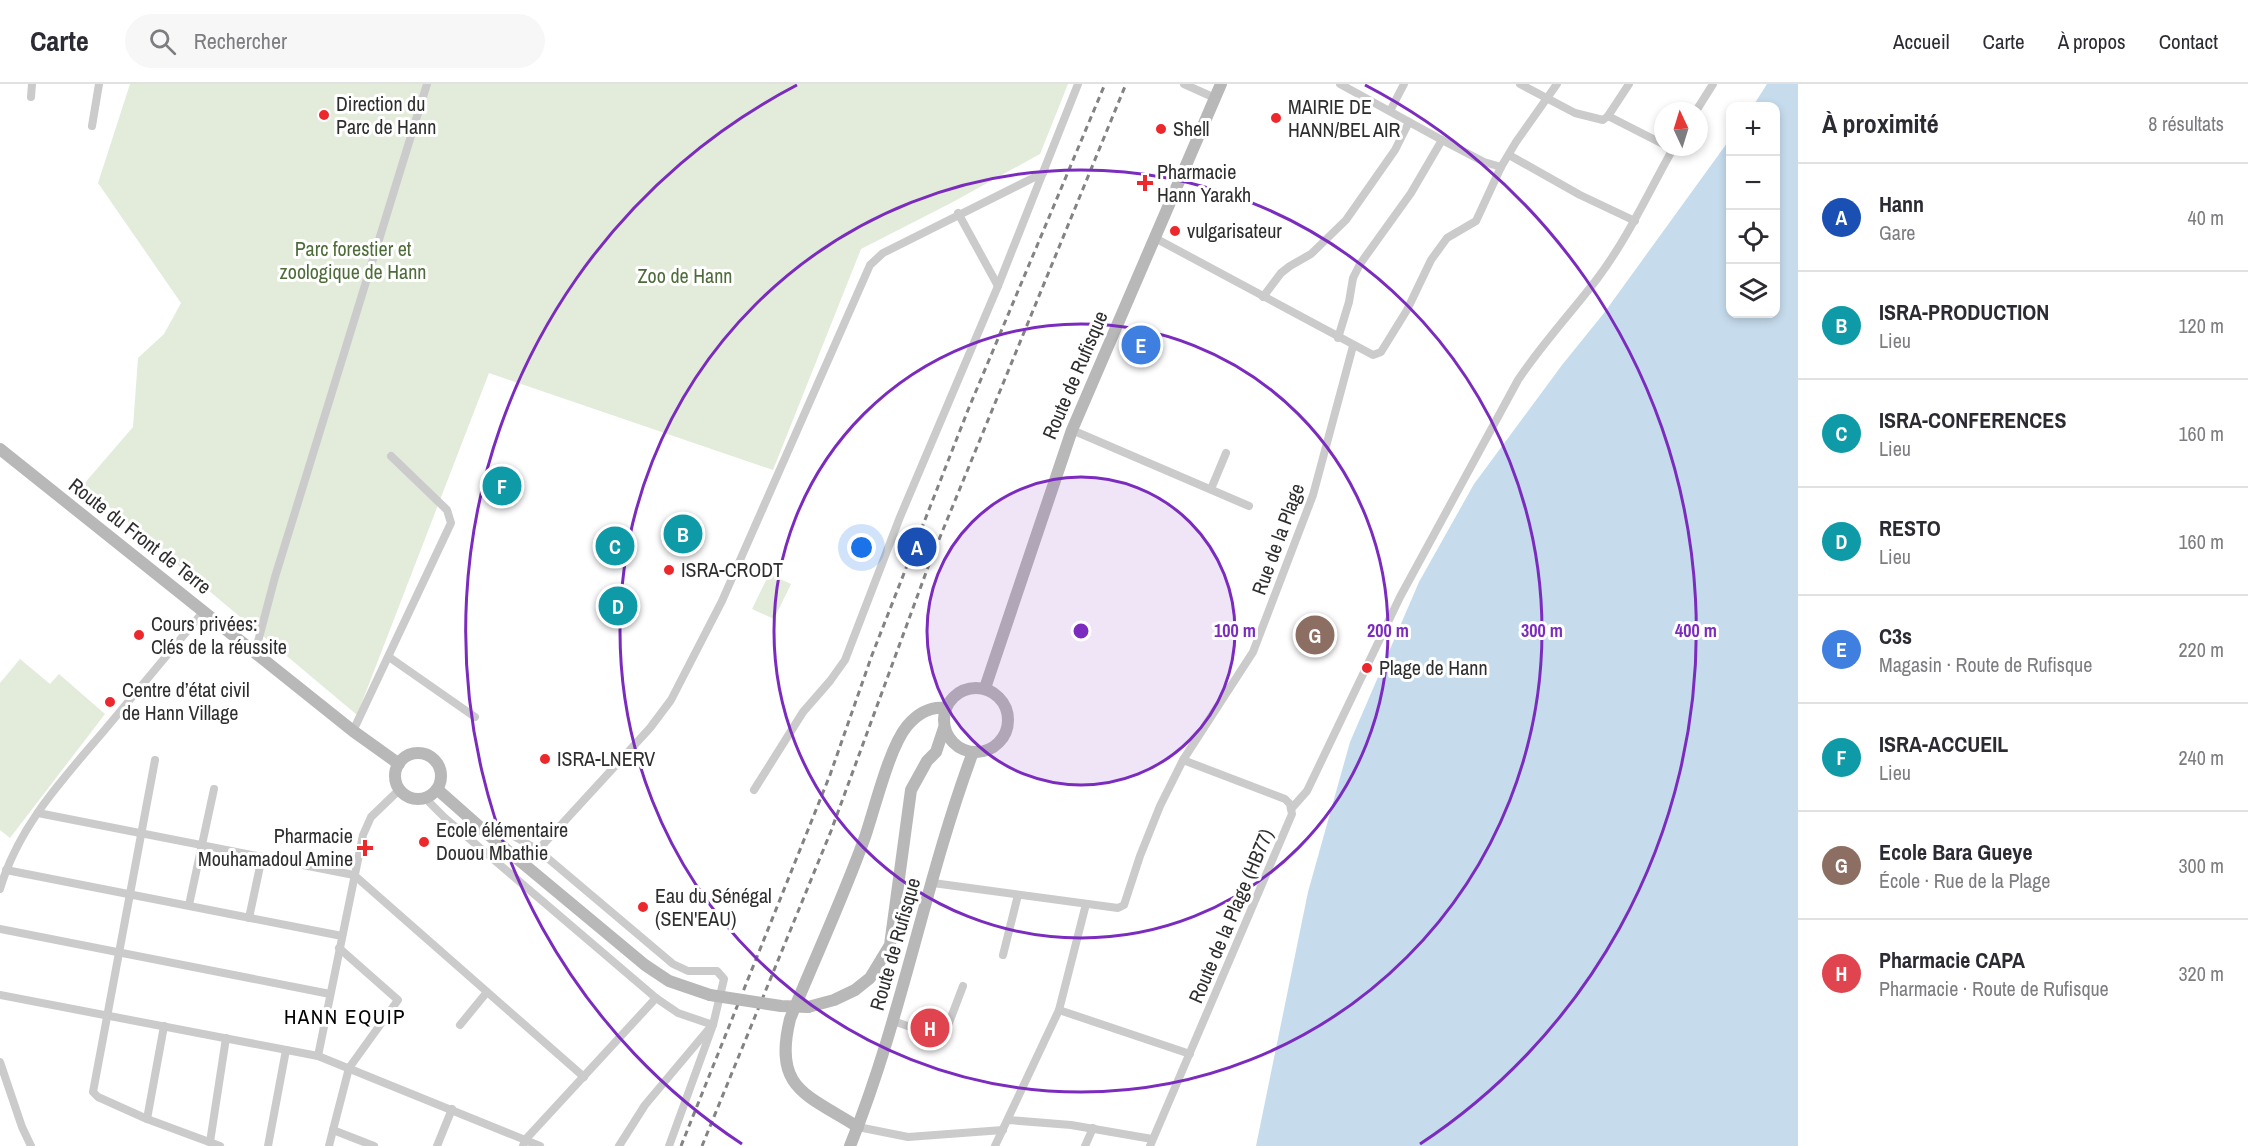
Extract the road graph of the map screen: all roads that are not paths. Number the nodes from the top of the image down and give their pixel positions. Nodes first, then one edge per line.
1 (32, 84) edge
2 (99, 84) edge
3 (427, 84) edge
4 (1078, 84) edge
5 (1184, 84) edge
6 (1221, 84) edge
7 (1340, 84) edge
8 (1404, 84) edge
9 (1520, 84) edge
10 (1557, 84) edge
11 (1629, 84) edge
12 (1713, 84) edge
13 (31, 97) dead end
14 (1215, 98) junction
15 (1547, 100) junction
16 (1702, 102) edge
17 (1390, 111) junction
18 (1608, 116) junction
19 (1409, 122) junction
20 (92, 126) dead end
21 (1654, 139) edge
22 (1442, 140) junction
23 (1509, 155) junction
24 (1668, 156) edge
25 (1501, 168) junction
26 (1042, 173) junction
27 (958, 213) junction
28 (1635, 221) junction
29 (1155, 238) junction
30 (998, 286) junction
31 (1263, 297) junction
32 (1338, 338) junction
33 (1353, 346) junction
34 (1072, 430) junction
35 (0, 449) edge
36 (1226, 453) dead end
37 (391, 456) dead end
38 (1211, 489) junction
39 (1249, 506) dead end
40 (203, 612) junction
41 (255, 653) junction
42 (389, 657) junction
43 (986, 688) junction
44 (946, 708) junction
45 (475, 717) dead end
46 (944, 728) junction
47 (353, 731) junction
48 (958, 746) junction
49 (936, 752) junction
50 (973, 752) junction
51 (155, 760) dead end
52 (1183, 760) junction
53 (399, 764) junction
54 (214, 789) dead end
55 (399, 790) junction
56 (438, 790) junction
57 (754, 790) dead end
58 (426, 799) junction
59 (457, 807) junction
60 (1292, 809) junction
61 (38, 813) junction
62 (445, 818) junction
63 (483, 830) junction
64 (141, 834) junction
65 (202, 845) junction
66 (538, 850) junction
67 (261, 857) junction
68 (6, 870) junction
69 (354, 875) junction
70 (933, 883) junction
71 (0, 889) edge
72 (130, 893) junction
73 (1018, 895) junction
74 (1086, 904) junction
75 (189, 905) junction
76 (249, 918) junction
77 (0, 929) edge
78 (342, 936) junction
79 (339, 948) junction
80 (119, 953) junction
81 (1004, 955) dead end
82 (963, 986) dead end
83 (487, 993) junction
84 (330, 994) junction
85 (0, 995) edge
86 (656, 998) junction
87 (1059, 1010) junction
88 (107, 1016) junction
89 (893, 1021) junction
90 (460, 1025) dead end
91 (712, 1025) junction
92 (164, 1026) junction
93 (226, 1038) junction
94 (286, 1050) junction
95 (1190, 1054) junction
96 (318, 1056) junction
97 (0, 1062) edge
98 (349, 1068) junction
99 (584, 1077) junction
100 (452, 1108) junction
101 (147, 1119) junction
102 (1008, 1120) junction
103 (858, 1126) junction
104 (1093, 1128) junction
105 (333, 1130) junction
106 (1003, 1130) junction
107 (210, 1142) junction
108 (524, 1143) edge
109 (1151, 1143) edge
110 (31, 1146) edge
111 (220, 1146) edge
112 (268, 1146) edge
113 (329, 1146) edge
114 (374, 1146) edge
115 (437, 1146) edge
116 (540, 1146) edge
117 (619, 1146) edge
118 (669, 1146) edge
119 (850, 1146) edge
120 (995, 1146) edge
121 (1085, 1146) edge

1 - 13 street
2 - 20 street
3 - 41 street
4 - 26 street
5 - 14 street
6 - 14 main road, Route de Rufisque
7 - 17 street
8 - 17 street
9 - 15 street
10 - 15 street
11 - 18 street
12 - 16 street
14 - 29 main road, Route de Rufisque
15 - 18 street
15 - 23 street
17 - 19 street
18 - 21 street
19 - 22 street
19 - 31 street
22 - 25 street
22 - 32 street
23 - 25 street
23 - 28 street
24 - 28 street
25 - 33 street
26 - 27 street
26 - 30 street
27 - 30 street
27 - 66 street
28 - 60 street
29 - 31 street
29 - 34 main road, Route de Rufisque
30 - 57 street
31 - 32 street
32 - 33 street
33 - 52 street, Rue de la Plage
34 - 38 street
34 - 43 main road, Route de Rufisque
35 - 40 main road, Route du Front de Terre
36 - 38 street
37 - 42 street
38 - 39 street
40 - 41 main road, Route du Front de Terre
40 - 61 street
41 - 47 main road, Route du Front de Terre
42 - 45 street
42 - 47 street
43 - 44 main road
43 - 50 main road
44 - 46 main road
44 - 103 main road
46 - 48 main road
46 - 49 main road
47 - 53 main road, Route du Front de Terre
48 - 49 main road
48 - 50 main road
49 - 63 main road, bridge
50 - 70 main road, Route de Rufisque
51 - 64 street
52 - 60 street, Route de la Plage (HB77)
52 - 74 street, Rue de la Plage
53 - 55 main road
53 - 56 main road
54 - 65 street
55 - 58 main road
55 - 69 street
56 - 58 main road
56 - 59 main road
58 - 62 street
59 - 62 street
59 - 63 main road
60 - 95 street, Route de la Plage (HB77)
61 - 64 street
61 - 68 street
62 - 86 street
63 - 66 street
64 - 65 street
64 - 72 street
65 - 67 street
65 - 75 street
66 - 91 street
67 - 69 street
67 - 76 street
68 - 71 street
68 - 72 street
69 - 78 street
69 - 83 street
70 - 73 street
70 - 89 main road, Route de Rufisque
72 - 75 street
72 - 80 street
73 - 74 street
73 - 81 street
74 - 87 street
75 - 76 street
76 - 78 street
77 - 80 street
78 - 79 street
79 - 84 street
79 - 98 street
80 - 84 street
80 - 88 street
82 - 89 street
83 - 90 street
83 - 99 street
84 - 96 street
85 - 88 street
86 - 91 street
86 - 99 street
87 - 95 street
87 - 102 street
88 - 92 street
88 - 101 street
89 - 103 main road, Route de Rufisque
91 - 117 street
91 - 118 street
92 - 93 street
92 - 101 street
93 - 94 street
93 - 107 street
94 - 96 street
94 - 112 street
95 - 109 street, Route de la Plage (HB77)
96 - 98 street
97 - 110 street
98 - 100 street
98 - 105 street
99 - 108 street
100 - 108 street
100 - 115 street
101 - 107 street
102 - 104 street
102 - 106 street
103 - 106 street
103 - 119 main road, Route de Rufisque
104 - 109 street
104 - 121 street
105 - 113 street
105 - 114 street
106 - 120 street
107 - 111 street
108 - 116 street

